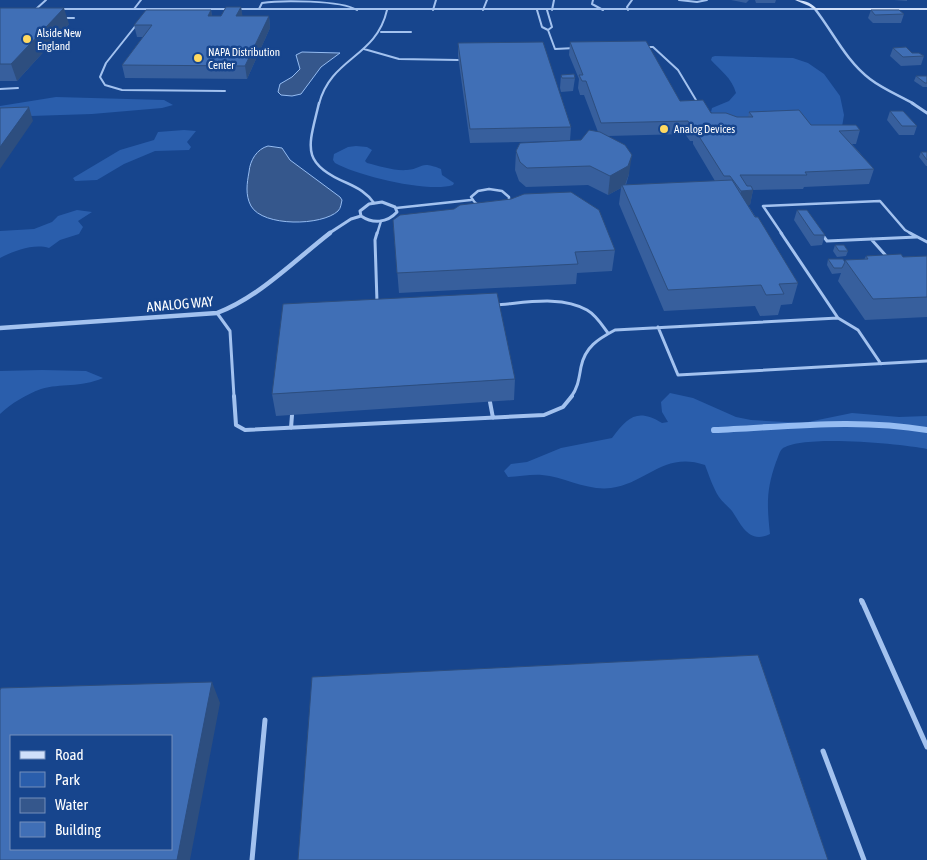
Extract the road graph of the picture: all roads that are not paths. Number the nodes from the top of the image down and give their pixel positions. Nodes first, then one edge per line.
1 (46, 0) edge
2 (141, 0) edge
3 (436, 0) edge
4 (487, 0) edge
5 (554, 0) edge
6 (594, 0) edge
7 (632, 0) edge
8 (680, 0) edge
9 (707, 0) edge
10 (797, 0) edge
11 (694, 2) junction
12 (27, 9) edge
13 (36, 9) junction
14 (134, 9) junction
15 (259, 9) junction
16 (815, 9) junction
17 (927, 9) edge
18 (357, 10) junction
19 (387, 10) junction
20 (433, 10) junction
21 (483, 10) junction
22 (538, 10) junction
23 (550, 10) junction
24 (603, 10) junction
25 (628, 10) junction
26 (696, 10) junction
27 (56, 18) edge
28 (74, 18) dead end
29 (140, 21) edge
30 (548, 30) junction
31 (381, 32) junction
32 (411, 32) dead end
33 (638, 47) edge
34 (580, 48) edge
35 (364, 49) junction
36 (458, 60) edge
37 (0, 88) edge
38 (18, 88) dead end
39 (225, 91) dead end
40 (696, 100) edge
41 (927, 113) edge
42 (471, 200) junction
43 (374, 203) junction
44 (801, 204) junction
45 (396, 208) junction
46 (806, 212) edge
47 (361, 216) junction
48 (381, 221) junction
49 (816, 226) edge
50 (917, 237) junction
51 (872, 239) junction
52 (927, 242) edge
53 (892, 260) edge
54 (377, 305) edge
55 (493, 305) edge
56 (217, 313) junction
57 (838, 318) junction
58 (658, 327) junction
59 (0, 328) edge
60 (608, 333) junction
61 (927, 361) edge
62 (882, 364) junction
63 (490, 402) dead end
64 (292, 415) dead end
65 (492, 418) junction
66 (291, 428) junction
67 (861, 600) dead end
68 (265, 720) dead end
69 (927, 747) edge
70 (823, 751) dead end
71 (252, 860) edge
72 (864, 860) edge

1 - 13 lane
2 - 14 lane
3 - 20 lane
4 - 21 lane
5 - 23 lane
6 - 24 lane
7 - 25 lane
8 - 11 lane
9 - 11 lane
10 - 16 main road
11 - 26 lane
12 - 13 street
13 - 14 street
14 - 15 street
15 - 18 street
15 - 18 lane
16 - 17 main road
16 - 26 street
16 - 41 street
18 - 19 street
19 - 20 street
19 - 31 lane
20 - 21 street
21 - 22 street
22 - 23 street
22 - 30 lane
23 - 24 street
23 - 30 lane
24 - 25 street
25 - 26 street
27 - 28 lane
29 - 39 lane
30 - 34 lane
31 - 32 lane
31 - 35 lane
33 - 40 lane
35 - 36 lane
35 - 43 lane
37 - 38 lane
42 - 42 lane
42 - 45 lane
43 - 45 street
43 - 47 street, ANALOG WAY
44 - 46 lane
44 - 50 lane
44 - 57 lane
45 - 48 street
47 - 48 street
47 - 56 street, ANALOG WAY
48 - 54 lane
49 - 51 lane
50 - 51 lane
50 - 52 lane
51 - 53 lane
55 - 60 lane
56 - 59 street, ANALOG WAY
56 - 66 lane
57 - 58 lane
57 - 62 lane
58 - 60 lane
58 - 62 lane
60 - 65 lane
61 - 62 lane
63 - 65 lane
64 - 66 lane
65 - 66 lane
67 - 69 lane
68 - 71 lane
70 - 72 lane

